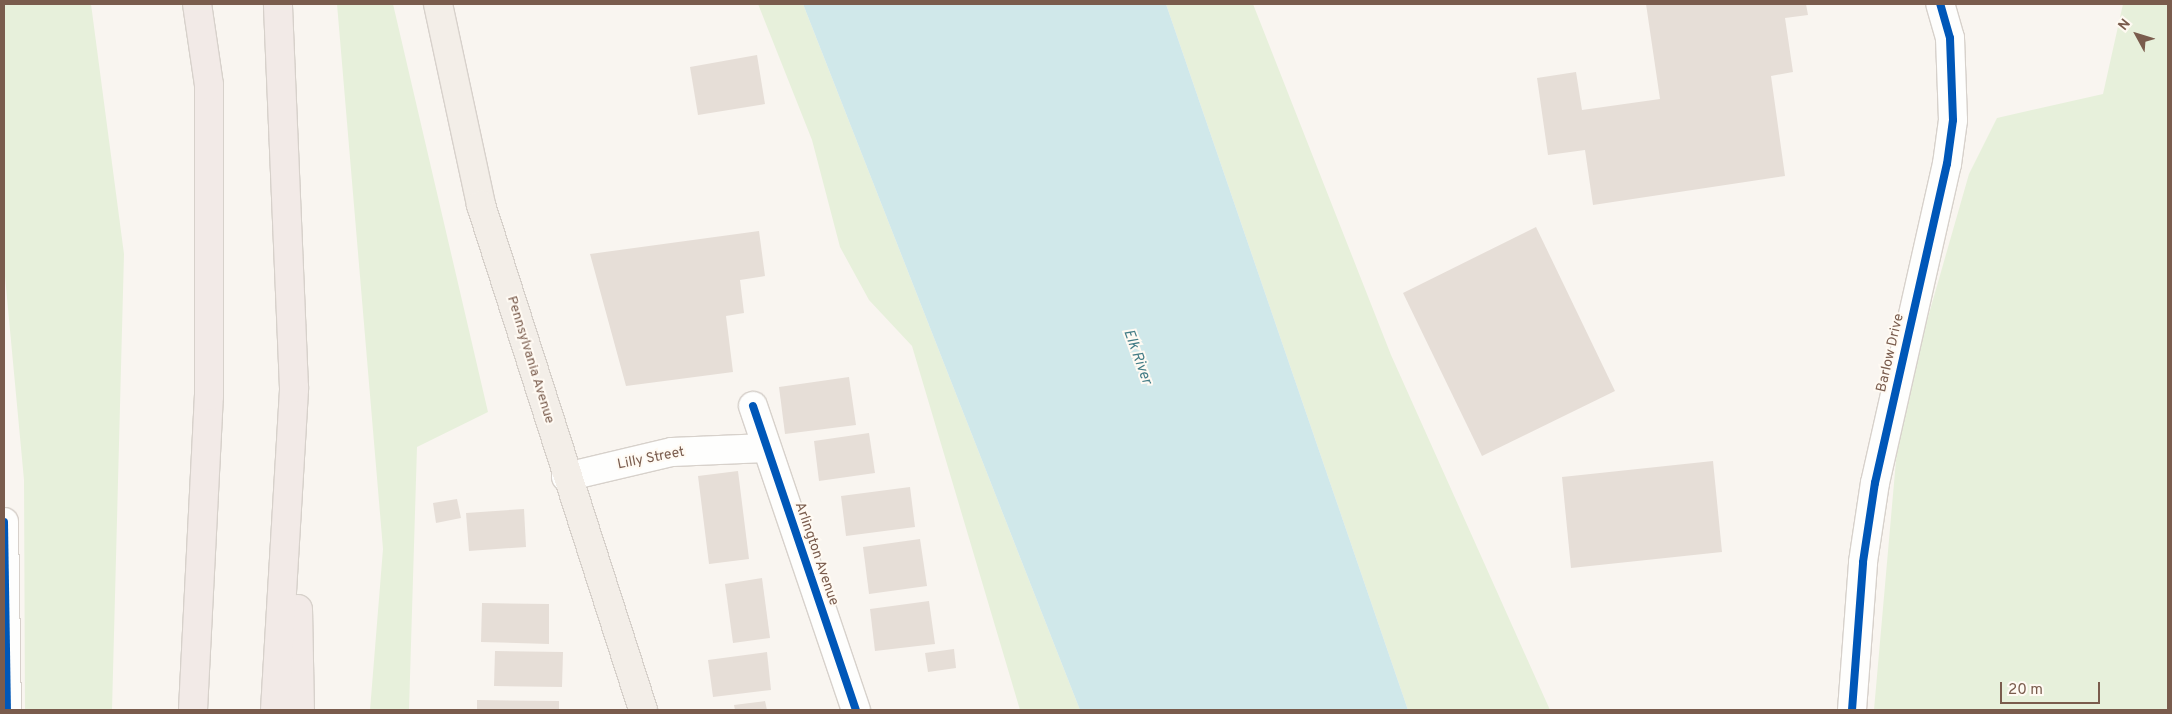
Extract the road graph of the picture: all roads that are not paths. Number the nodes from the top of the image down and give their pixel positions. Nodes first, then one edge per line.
1 (198, 4) edge
2 (278, 4) edge
3 (438, 4) edge
4 (1940, 4) edge
5 (294, 388) junction
6 (753, 406) dead end
7 (766, 448) junction
8 (566, 477) junction
9 (4, 522) edge
10 (640, 707) edge
11 (7, 710) edge
12 (193, 710) edge
13 (276, 710) edge
14 (300, 710) edge
15 (856, 710) edge
16 (1852, 710) edge

1 - 12 highway
2 - 5 highway
3 - 8 main road, Pennsylvania Avenue
4 - 16 street, Barlow Drive
5 - 13 highway
5 - 14 highway
6 - 7 street, Arlington Avenue
7 - 8 street, Lilly Street
7 - 15 street, Arlington Avenue
8 - 10 main road, Pennsylvania Avenue
9 - 11 street

